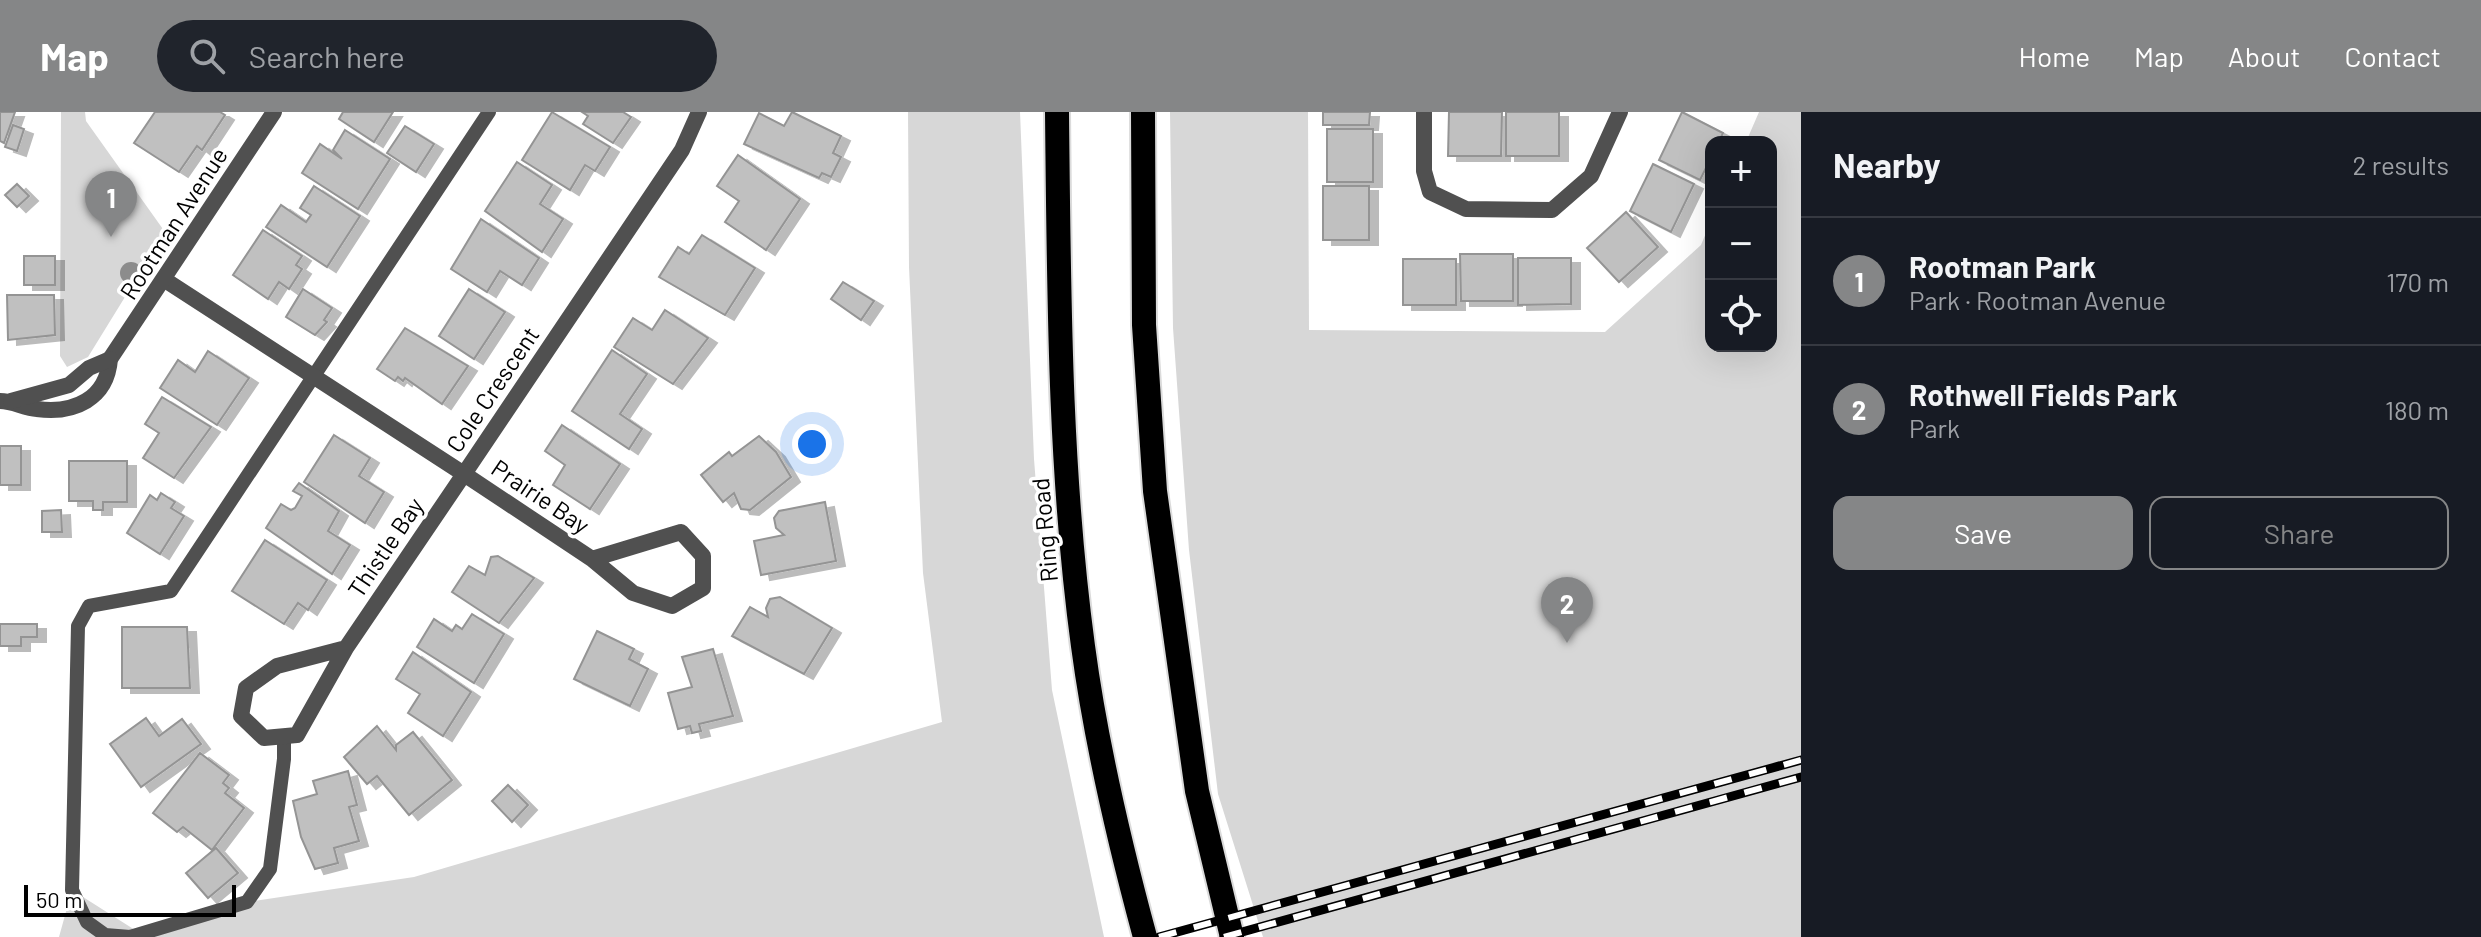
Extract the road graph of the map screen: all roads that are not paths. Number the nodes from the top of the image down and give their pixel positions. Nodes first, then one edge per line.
1 (274, 112) edge
2 (489, 112) edge
3 (699, 112) edge
4 (1057, 112) edge
5 (1143, 112) edge
6 (1424, 112) edge
7 (1620, 112) edge
8 (165, 280) junction
9 (110, 359) junction
10 (312, 375) junction
11 (6, 401) edge
12 (464, 474) junction
13 (592, 559) junction
14 (346, 648) junction
15 (284, 736) junction
16 (1145, 937) edge
17 (1232, 937) edge

1 - 8 street, Rootman Avenue
2 - 10 lane
3 - 12 street, Cole Crescent
4 - 16 highway, Ring Road
5 - 17 highway
6 - 7 street
8 - 9 street, Rootman Avenue
8 - 10 street, Cole Crescent
9 - 11 street, Rootman Avenue
9 - 11 street, Rootman Avenue
10 - 12 street, Cole Crescent
10 - 15 lane
12 - 13 street, Prairie Bay
12 - 14 street, Thistle Bay
13 - 13 street, Prairie Bay
14 - 15 street, Thistle Bay
14 - 15 street

